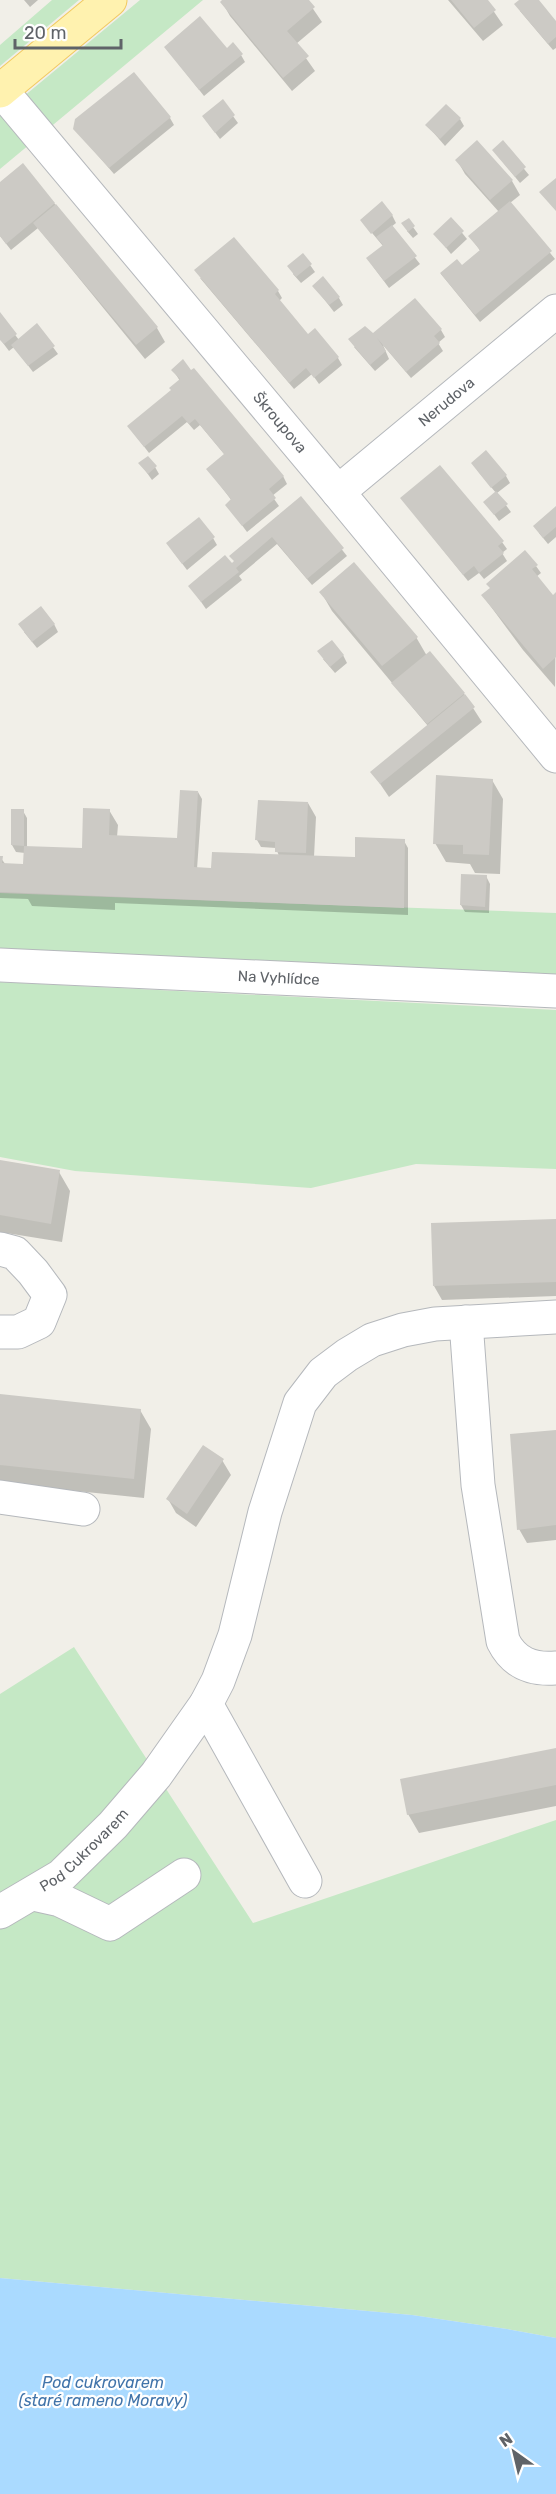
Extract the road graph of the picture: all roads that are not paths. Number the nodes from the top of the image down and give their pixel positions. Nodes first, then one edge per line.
1 (110, 0) edge
2 (1, 90) edge
3 (556, 311) edge
4 (338, 492) junction
5 (556, 756) edge
6 (0, 965) edge
7 (556, 991) edge
8 (0, 1249) edge
9 (556, 1317) edge
10 (466, 1322) junction
11 (0, 1332) edge
12 (0, 1497) edge
13 (83, 1509) dead end
14 (556, 1668) edge
15 (206, 1704) junction
16 (184, 1875) dead end
17 (305, 1881) dead end
18 (33, 1894) junction
19 (0, 1912) edge

1 - 2 main road
2 - 4 street, Škroupova
3 - 4 street, Nerudova
4 - 5 street, Škroupova
6 - 7 street, Na Vyhlídce
8 - 11 street
9 - 10 street, Pod Cukrovarem
10 - 14 street
10 - 15 street, Pod Cukrovarem
12 - 13 street
15 - 17 street
15 - 18 street, Pod Cukrovarem
16 - 18 street
18 - 19 street, Pod Cukrovarem

